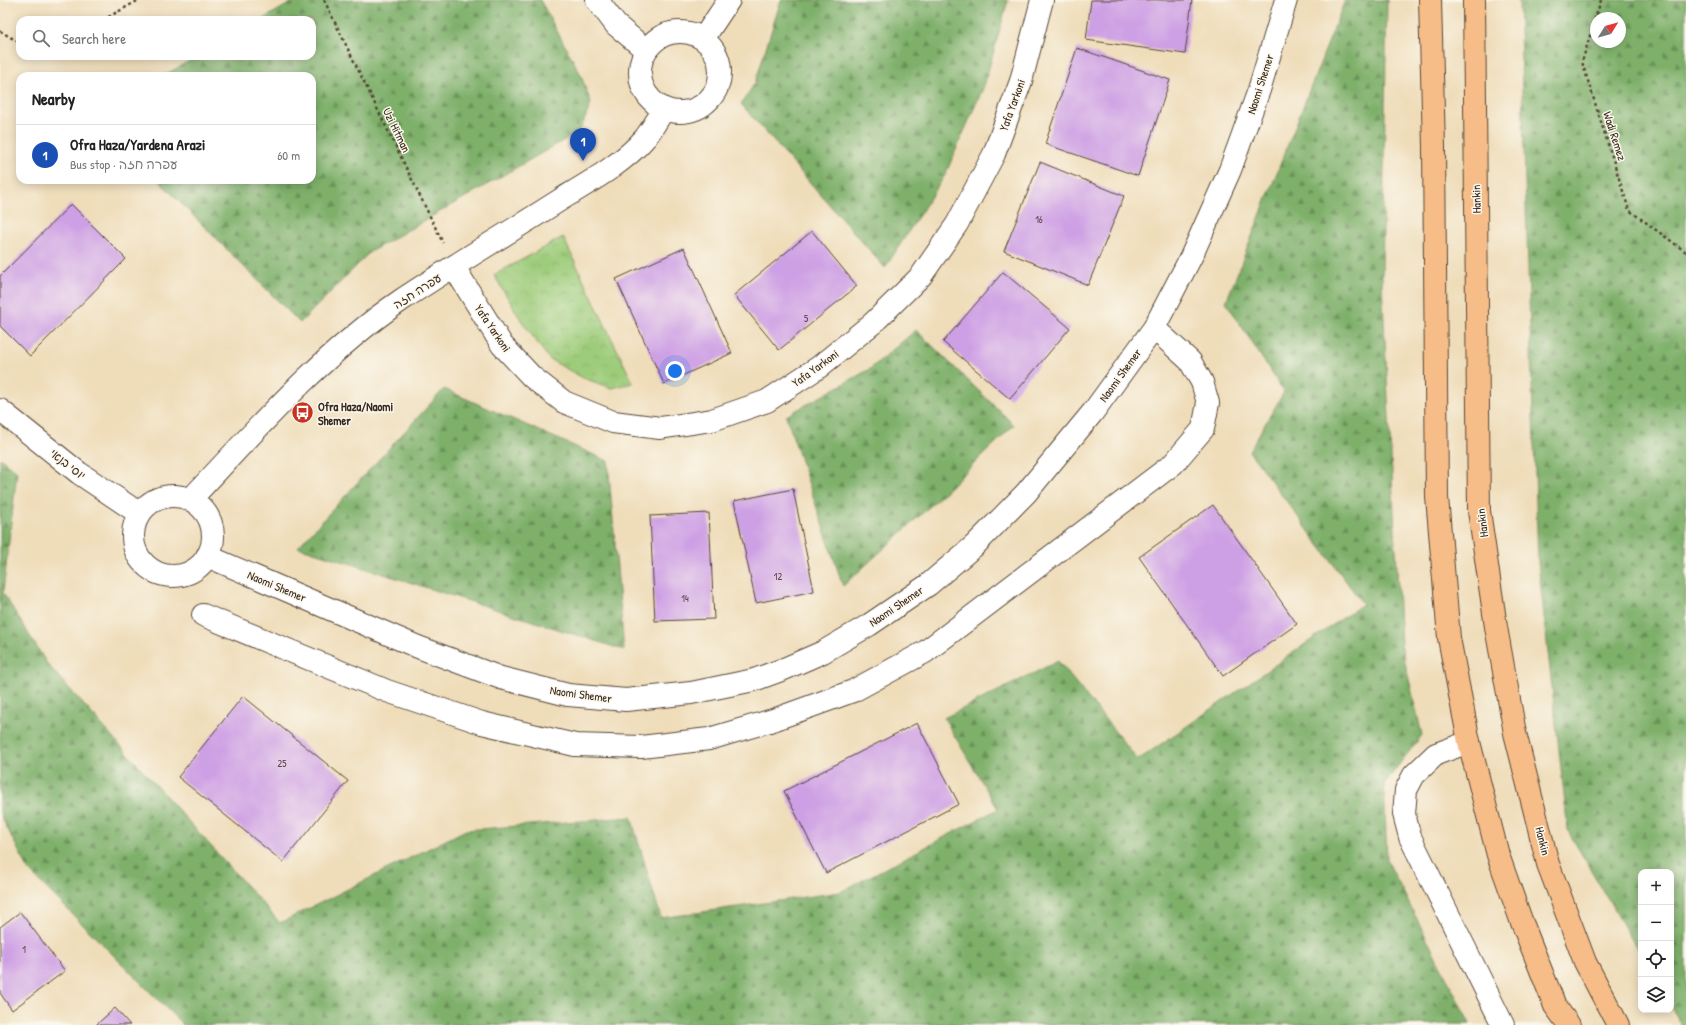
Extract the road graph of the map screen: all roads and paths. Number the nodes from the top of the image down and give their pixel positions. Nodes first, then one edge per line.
1 (139, 0) edge
2 (324, 0) edge
3 (597, 0) edge
4 (729, 0) edge
5 (1042, 0) edge
6 (1286, 0) edge
7 (1430, 0) edge
8 (1474, 0) edge
9 (1601, 0) edge
10 (110, 16) edge
11 (0, 31) edge
12 (703, 39) junction
13 (16, 40) edge
14 (646, 50) junction
15 (664, 109) junction
16 (1686, 252) edge
17 (454, 267) junction
18 (1154, 328) junction
19 (0, 410) edge
20 (190, 500) junction
21 (140, 514) junction
22 (207, 556) junction
23 (203, 614) dead end
24 (1469, 742) junction
25 (1503, 1025) edge
26 (1568, 1025) edge
27 (1618, 1025) edge

1 - 10 path
2 - 17 path, Uzi Hitman
3 - 14 street
4 - 12 street
5 - 17 street, Yafa Yarkoni
6 - 18 street, Naomi Shemer
7 - 24 main road
8 - 27 main road, Hankin
9 - 16 path, Wadi Remez
11 - 13 path
12 - 14 street
12 - 15 street
14 - 15 street
15 - 17 street, עפרה חזה
17 - 20 street, עפרה חזה
18 - 22 street, Naomi Shemer
18 - 23 street
19 - 21 street, יוסי בנאי
20 - 21 street
20 - 22 street
21 - 22 street
24 - 25 street
24 - 26 main road

